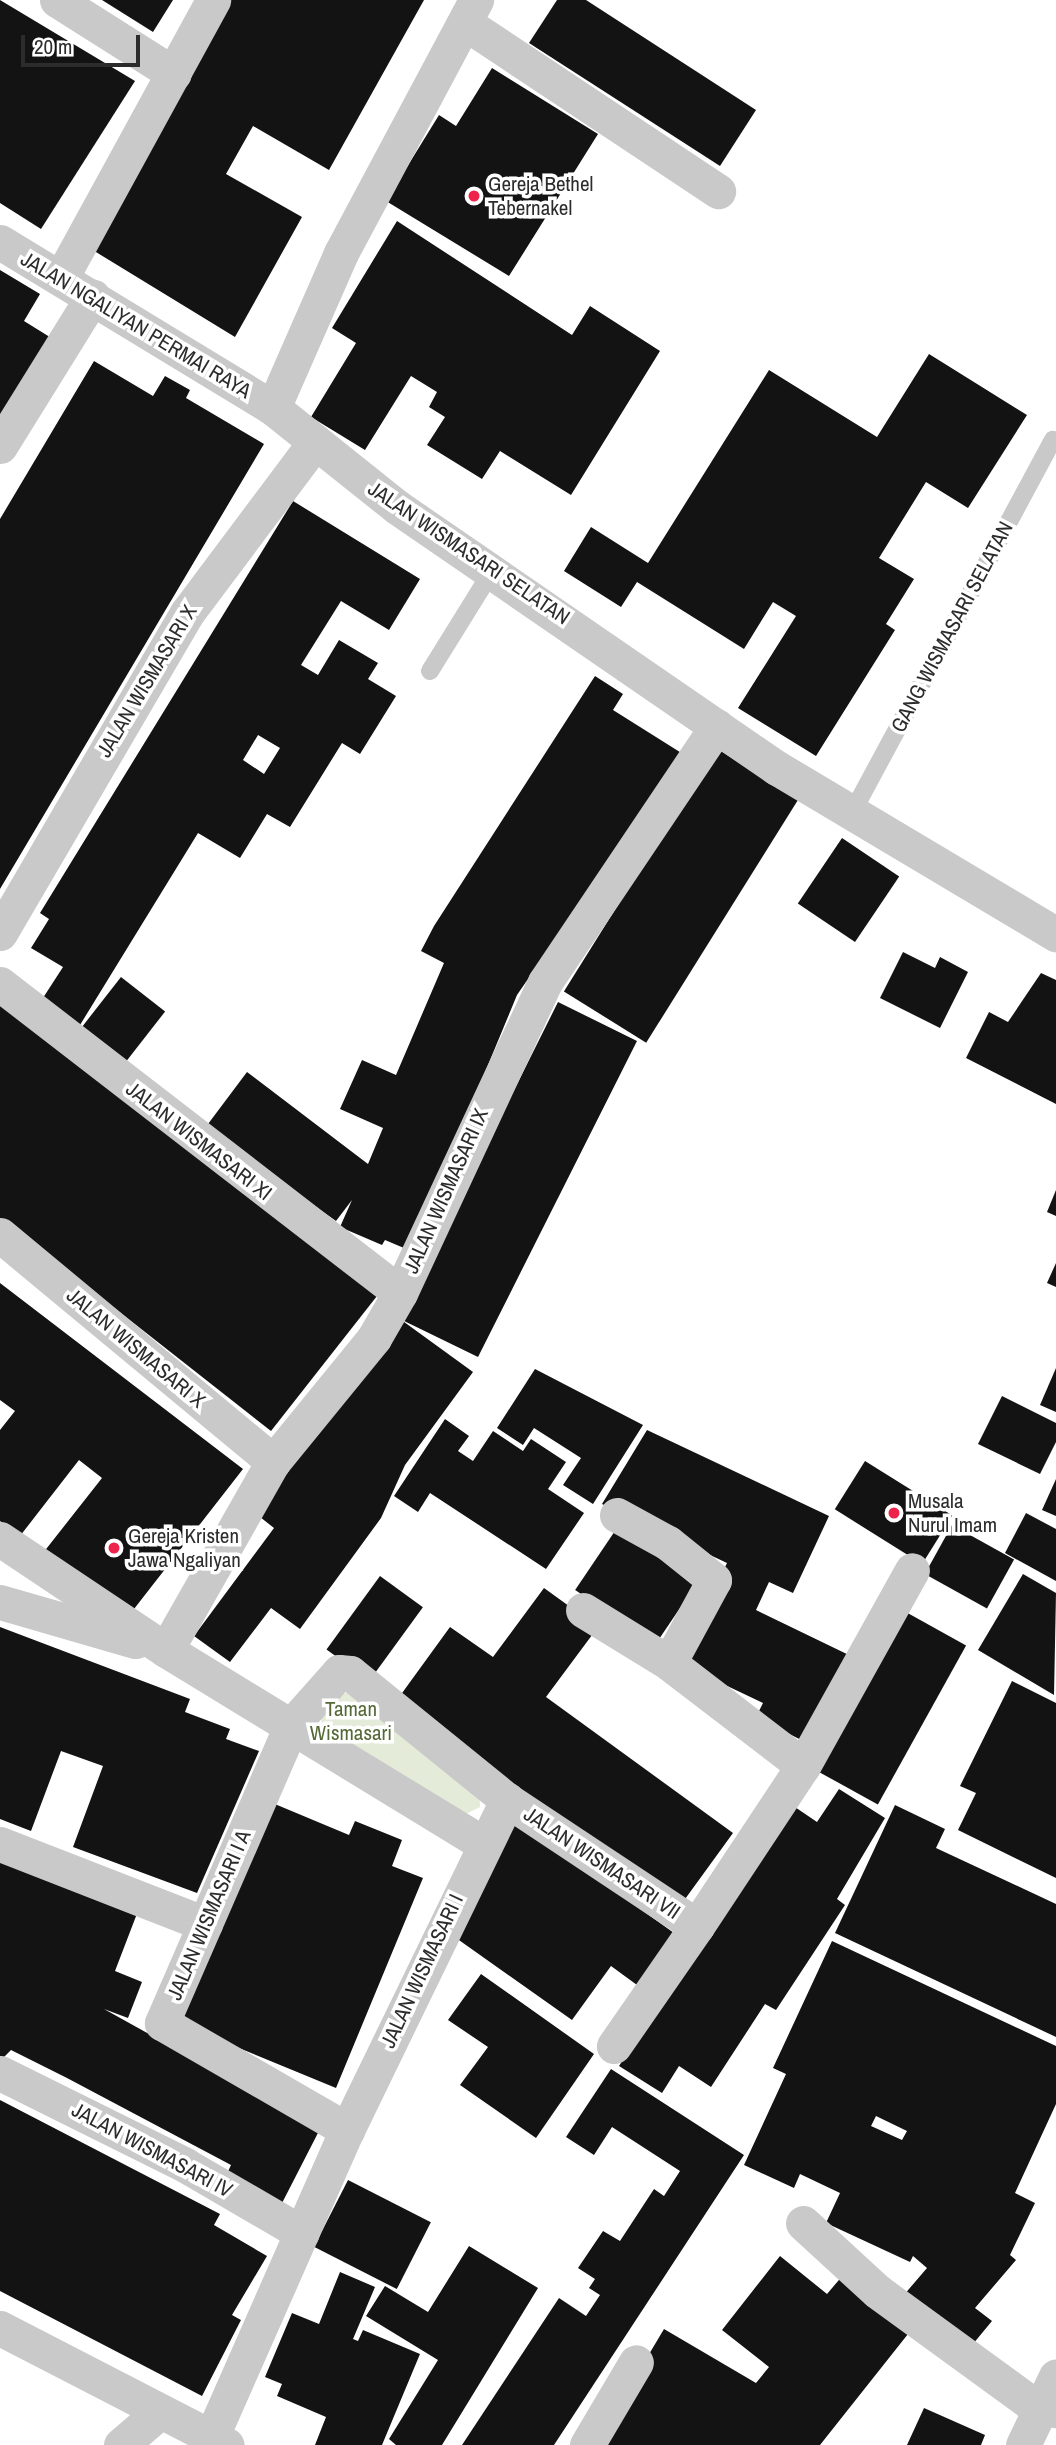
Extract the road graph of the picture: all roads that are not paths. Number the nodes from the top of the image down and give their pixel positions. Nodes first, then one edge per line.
1 (57, 0) edge
2 (213, 0) edge
3 (471, 11) edge
4 (174, 74) junction
5 (718, 191) dead end
6 (0, 242) edge
7 (61, 278) junction
8 (93, 296) junction
9 (272, 408) junction
10 (1053, 440) dead end
11 (315, 442) junction
12 (0, 446) edge
13 (492, 571) junction
14 (430, 671) dead end
15 (717, 726) junction
16 (852, 813) junction
17 (0, 933) edge
18 (1056, 934) edge
19 (0, 984) edge
20 (0, 1235) edge
21 (400, 1293) junction
22 (273, 1462) junction
23 (617, 1515) dead end
24 (0, 1539) edge
25 (912, 1570) dead end
26 (0, 1602) edge
27 (583, 1610) dead end
28 (166, 1650) junction
29 (669, 1663) junction
30 (291, 1726) junction
31 (803, 1766) junction
32 (508, 1800) junction
33 (482, 1843) junction
34 (0, 1844) edge
35 (205, 1924) junction
36 (697, 1926) junction
37 (614, 2046) dead end
38 (0, 2073) edge
39 (347, 2130) junction
40 (803, 2223) dead end
41 (302, 2233) junction
42 (0, 2328) edge
43 (636, 2362) dead end
44 (1056, 2376) edge
45 (1046, 2409) edge
46 (157, 2414) junction
47 (219, 2442) edge
48 (121, 2445) edge
49 (587, 2445) edge
50 (1023, 2445) edge

1 - 4 street
2 - 4 street
3 - 5 street
3 - 9 street
4 - 7 street
6 - 7 street, JALAN NGALIYAN PERMAI RAYA
7 - 8 street, JALAN NGALIYAN PERMAI RAYA
8 - 9 street, JALAN NGALIYAN PERMAI RAYA
8 - 12 street
9 - 11 street, JALAN WISMASARI SELATAN
10 - 16 lane, GANG WISMASARI SELATAN
11 - 13 street, JALAN WISMASARI SELATAN
11 - 17 street, JALAN WISMASARI X
13 - 14 lane
13 - 15 street, JALAN WISMASARI SELATAN
15 - 16 street, JALAN WISMASARI SELATAN
15 - 21 street, JALAN WISMASARI IX
16 - 18 street, JALAN WISMASARI SELATAN
19 - 21 street, JALAN WISMASARI XI
20 - 22 street, JALAN WISMASARI X
21 - 22 street, JALAN WISMASARI IX
22 - 28 street, JALAN WISMASARI IX
23 - 29 street
24 - 28 street
25 - 31 street, JALAN WISMASARI VII
26 - 28 street
27 - 29 street
28 - 30 street
29 - 31 street
30 - 32 street, JALAN WISMASARI VII
30 - 33 street
30 - 35 street, JALAN WISMASARI I A
31 - 36 street, JALAN WISMASARI VII
32 - 33 street, JALAN WISMASARI VII
32 - 36 street, JALAN WISMASARI VII
33 - 39 street, JALAN WISMASARI I
34 - 35 street
35 - 39 street, JALAN WISMASARI I A
36 - 37 street, JALAN WISMASARI VII
38 - 41 street, JALAN WISMASARI IV
39 - 41 street, JALAN WISMASARI I
40 - 45 street
41 - 47 street, JALAN WISMASARI I
42 - 46 street
43 - 49 street
44 - 45 street
45 - 50 street
46 - 47 street
46 - 48 street

